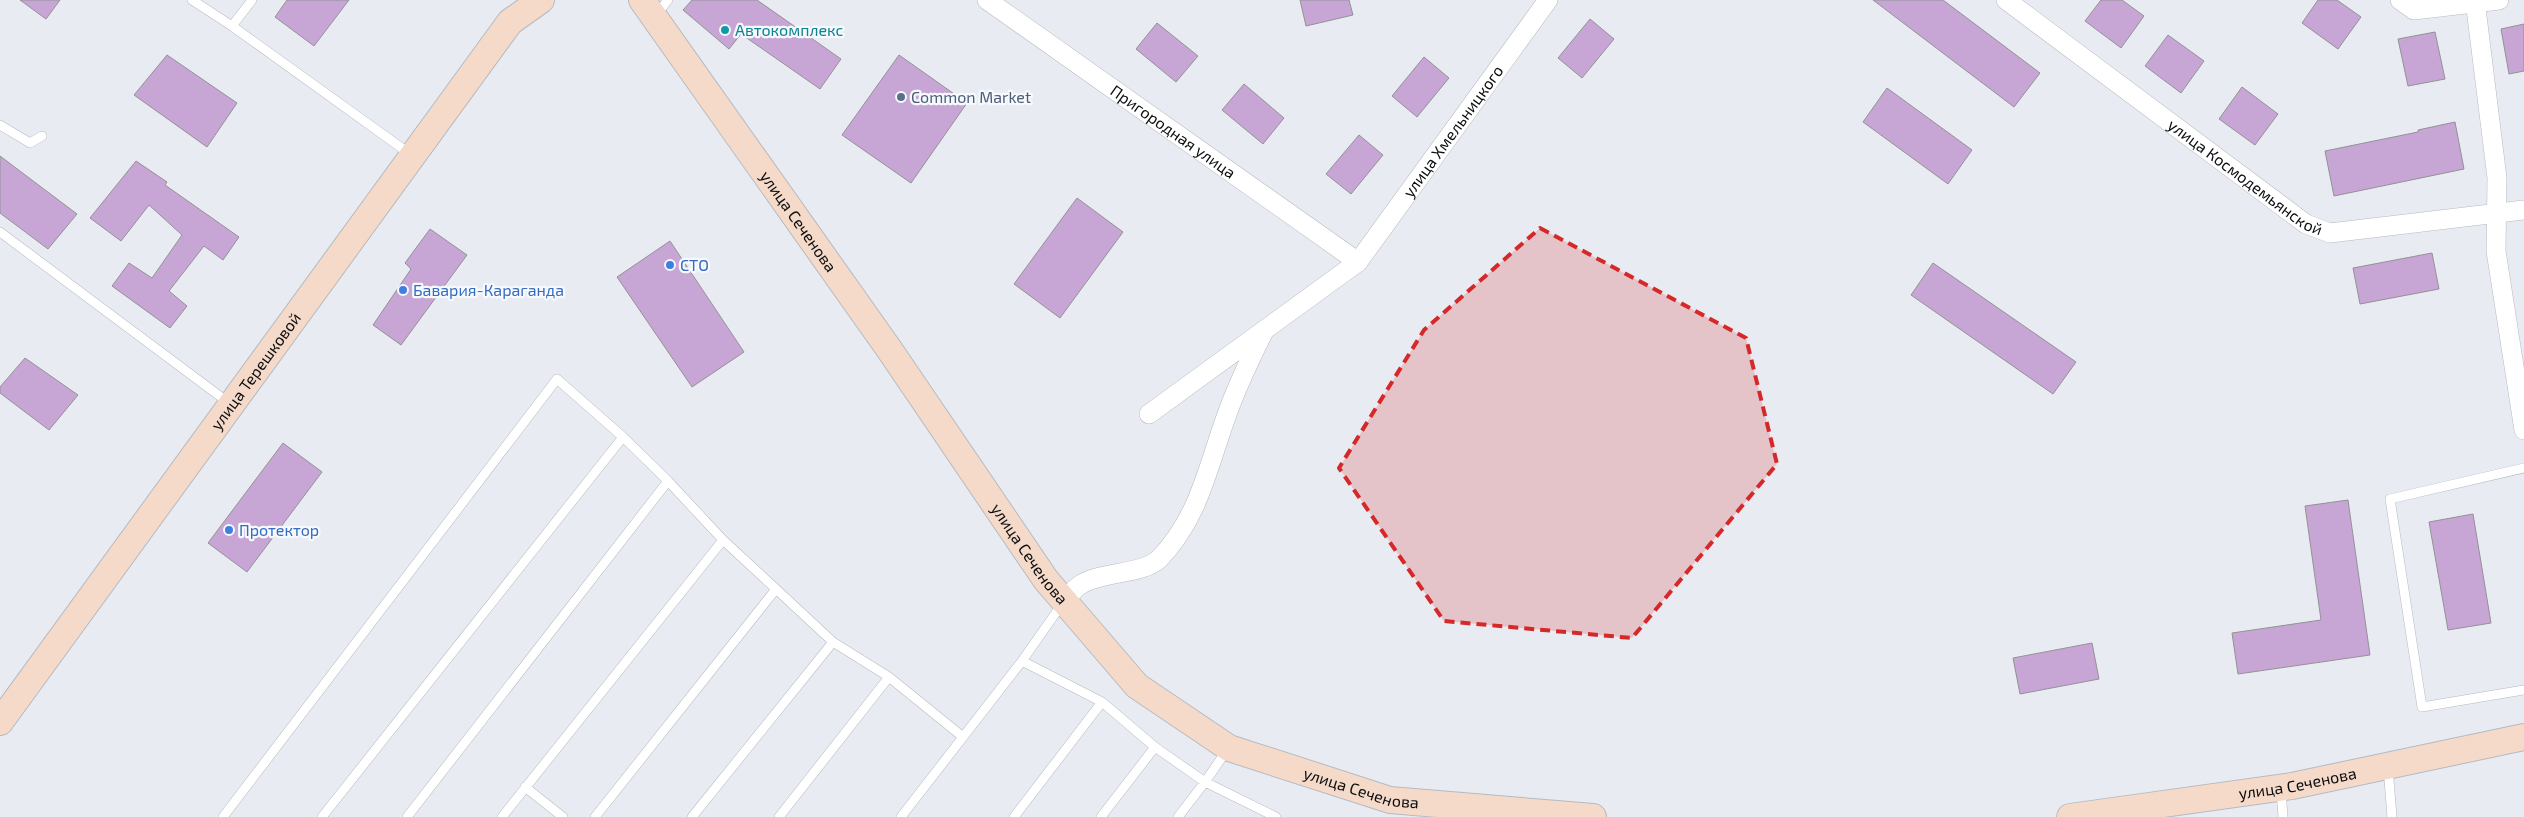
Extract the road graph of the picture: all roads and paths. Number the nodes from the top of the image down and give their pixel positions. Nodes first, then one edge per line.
1 (192, 0) edge
2 (252, 0) edge
3 (541, 0) edge
4 (987, 0) edge
5 (1548, 0) edge
6 (2006, 0) edge
7 (2400, 0) edge
8 (2499, 0) edge
9 (2476, 2) edge
10 (655, 4) edge
11 (2029, 7) edge
12 (513, 11) edge
13 (232, 26) junction
14 (0, 125) edge
15 (42, 136) dead end
16 (413, 156) junction
17 (2524, 210) edge
18 (2495, 215) junction
19 (0, 232) edge
20 (1358, 262) junction
21 (1266, 328) junction
22 (231, 405) junction
23 (1149, 414) dead end
24 (2524, 430) edge
25 (623, 437) junction
26 (2524, 468) edge
27 (668, 481) junction
28 (723, 540) junction
29 (776, 589) junction
30 (1064, 601) junction
31 (833, 642) junction
32 (1022, 661) junction
33 (889, 678) junction
34 (2524, 690) edge
35 (1102, 702) junction
36 (0, 722) edge
37 (963, 737) junction
38 (2524, 737) edge
39 (1155, 747) junction
40 (1229, 748) junction
41 (2388, 766) junction
42 (1205, 782) junction
43 (525, 787) junction
44 (2280, 788) junction
45 (2120, 814) edge
46 (223, 817) edge
47 (322, 817) edge
48 (406, 817) edge
49 (502, 817) edge
50 (563, 817) edge
51 (595, 817) edge
52 (692, 817) edge
53 (779, 817) edge
54 (901, 817) edge
55 (1014, 817) edge
56 (1101, 817) edge
57 (1178, 817) edge
58 (1276, 817) edge
59 (1594, 817) edge
60 (2070, 817) edge
61 (2283, 817) edge
62 (2392, 817) edge

1 - 13 lane
2 - 13 lane
3 - 12 street, улица Терешковой
4 - 20 street, Пригородная улица
5 - 20 street, улица Хмельницкого
6 - 11 street, улица Космодемьянской
7 - 9 street
8 - 9 street
9 - 18 street
10 - 30 street, улица Сеченова
11 - 18 street, улица Космодемьянской
12 - 16 street, улица Терешковой
13 - 16 lane
14 - 15 lane
16 - 22 street, улица Терешковой
17 - 18 street, улица Космодемьянской
18 - 24 street
19 - 22 lane
20 - 21 street, улица Хмельницкого
21 - 23 street, улица Хмельницкого
21 - 30 street
22 - 36 street, улица Терешковой
25 - 27 lane
25 - 46 lane
25 - 47 lane
26 - 34 lane
27 - 28 lane
27 - 48 lane
28 - 29 lane
28 - 43 lane
29 - 31 lane
29 - 51 lane
30 - 32 lane
30 - 40 street, улица Сеченова
31 - 33 lane
31 - 52 lane
32 - 35 lane
32 - 37 lane
33 - 37 lane
33 - 53 lane
35 - 39 lane
35 - 55 lane
37 - 54 lane
38 - 41 street, улица Сеченова
39 - 42 lane
39 - 56 lane
40 - 42 lane
40 - 59 street, улица Сеченова
41 - 44 street, улица Сеченова
41 - 62 lane
42 - 57 lane
42 - 58 lane
43 - 49 lane
43 - 50 lane
44 - 45 street, улица Сеченова
44 - 61 lane
45 - 60 street, улица Сеченова

